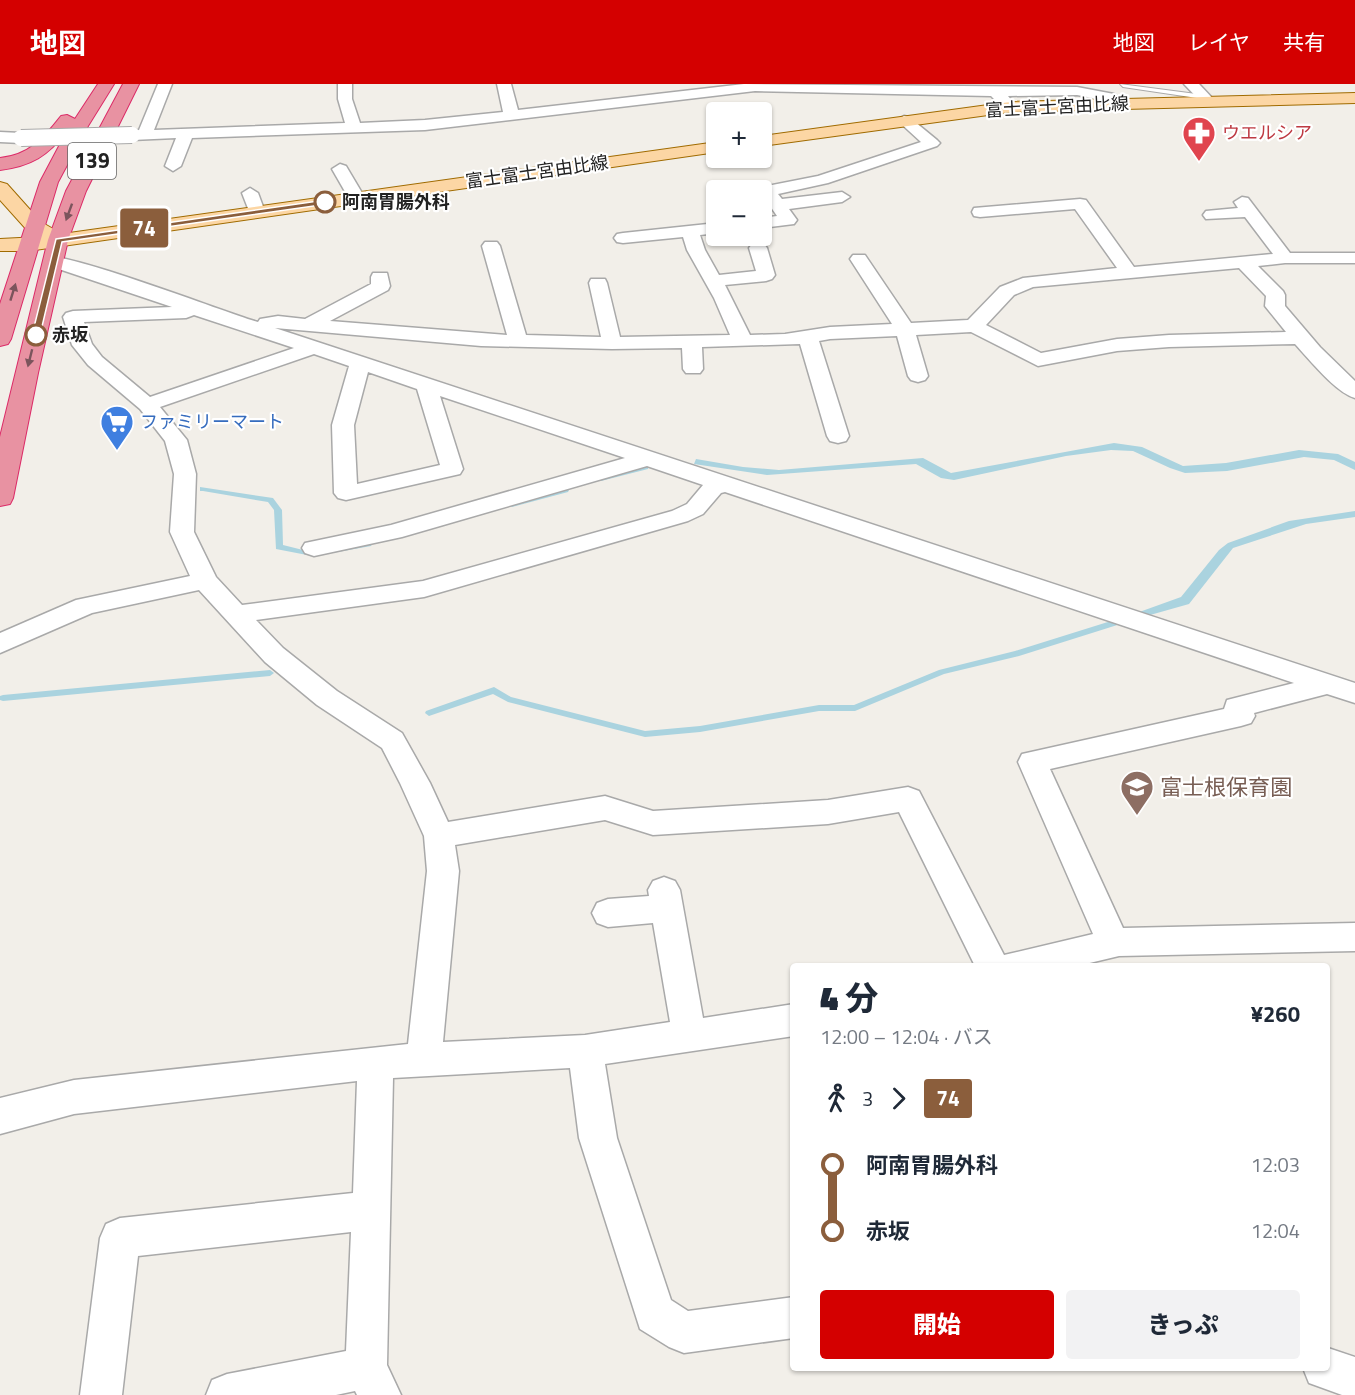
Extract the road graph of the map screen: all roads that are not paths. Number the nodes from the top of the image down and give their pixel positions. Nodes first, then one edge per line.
1 (94, 84) edge
2 (106, 84) edge
3 (131, 84) edge
4 (165, 84) edge
5 (345, 84) edge
6 (504, 84) edge
7 (1191, 84) edge
8 (1123, 85) edge
9 (769, 86) edge
10 (937, 88) edge
11 (680, 89) edge
12 (994, 92) junction
13 (1355, 98) edge
14 (1206, 99) junction
15 (1120, 103) junction
16 (1010, 107) junction
17 (511, 113) junction
18 (904, 120) junction
19 (354, 127) junction
20 (186, 132) junction
21 (0, 137) edge
22 (138, 138) junction
23 (772, 140) edge
24 (706, 149) edge
25 (0, 164) edge
26 (173, 166) dead end
27 (340, 169) dead end
28 (250, 193) dead end
29 (842, 197) dead end
30 (357, 198) junction
31 (3, 202) edge
32 (778, 205) junction
33 (257, 212) junction
34 (980, 212) dead end
35 (1212, 215) dead end
36 (772, 222) edge
37 (706, 229) edge
38 (690, 231) junction
39 (31, 235) junction
40 (623, 238) dead end
41 (0, 245) edge
42 (491, 246) dead end
43 (758, 248) dead end
44 (56, 251) junction
45 (1285, 258) junction
46 (1355, 258) edge
47 (859, 259) dead end
48 (1245, 263) junction
49 (1129, 272) junction
50 (380, 277) dead end
51 (712, 281) junction
52 (598, 283) dead end
53 (198, 311) junction
54 (307, 325) junction
55 (249, 326) junction
56 (974, 326) junction
57 (905, 329) junction
58 (808, 336) junction
59 (1300, 338) junction
60 (0, 339) edge
61 (518, 340) junction
62 (692, 341) junction
63 (743, 341) junction
64 (612, 343) junction
65 (312, 348) junction
66 (360, 363) junction
67 (693, 369) dead end
68 (918, 376) dead end
69 (426, 385) junction
70 (1355, 392) edge
71 (147, 405) junction
72 (838, 436) dead end
73 (647, 459) junction
74 (729, 484) junction
75 (0, 498) edge
76 (314, 548) dead end
77 (205, 581) junction
78 (236, 615) junction
79 (0, 644) edge
80 (1328, 684) junction
81 (1355, 693) edge
82 (439, 836) junction
83 (608, 913) dead end
84 (1355, 937) edge
85 (1114, 944) junction
86 (1267, 953) edge
87 (990, 963) edge
88 (1028, 963) edge
89 (790, 1021) edge
90 (689, 1035) junction
91 (585, 1051) junction
92 (424, 1060) junction
93 (376, 1062) junction
94 (0, 1116) edge
95 (369, 1211) junction
96 (790, 1318) edge
97 (1330, 1370) edge
98 (1355, 1378) edge
99 (373, 1381) edge
100 (101, 1395) edge
101 (227, 1395) edge

1 - 25 highway
2 - 39 highway, 139
3 -> 44 highway, 139
4 - 22 street
5 - 19 street
6 - 17 street
7 - 14 street
8 - 14 lane
9 - 10 street
9 - 11 street
10 - 12 street
11 - 17 street
12 - 15 street
12 - 16 street
13 - 14 main road, 富士富士宮由比線
14 - 15 main road, 富士富士宮由比線
15 - 16 main road, 富士富士宮由比線
16 - 18 main road, 富士富士宮由比線
17 - 19 street
18 - 23 main road, 富士富士宮由比線
18 - 32 street
19 - 20 street
20 - 22 street
20 - 26 street
21 - 22 street, bridge
24 - 30 main road, 富士富士宮由比線
27 - 30 street
28 - 33 street
29 - 32 street
30 - 33 main road, 富士富士宮由比線
31 - 39 main road
32 - 36 street
33 - 44 main road, 富士富士宮由比線
34 - 49 street
35 - 45 street
37 - 38 street
38 - 40 street
38 - 51 street
39 - 41 main road, 富士富士宮由比線
39 - 44 main road, 富士富士宮由比線
60 -> 39 highway, 139
42 - 61 street
43 - 51 street
44 - 53 street
44 -> 75 highway, 139
45 - 46 street
45 - 48 street
47 - 57 street
48 - 49 street
48 - 59 street
49 - 56 street
50 - 54 street
51 - 63 street
52 - 64 street
53 - 55 street
53 - 71 street
54 - 55 street
54 - 61 street
55 - 65 street
56 - 57 street
56 - 59 street
57 - 58 street
57 - 68 street
58 - 63 street
58 - 72 street
59 - 70 street
61 - 64 street
62 - 63 street
62 - 64 street
62 - 67 street
65 - 66 street
65 - 71 street
66 - 69 street
66 - 69 street
69 - 73 street
71 - 77 street
73 - 74 street
73 - 76 street
74 - 78 street
74 - 80 street
77 - 78 street
77 - 79 street
78 - 82 street
80 - 81 street
80 - 85 street
82 - 87 street
82 - 92 street
83 - 90 street
84 - 86 street
85 - 86 street
85 - 88 street
89 - 90 street
90 - 91 street
91 - 92 street
91 - 96 street
92 - 93 street
93 - 94 street
93 - 95 street
95 - 99 street
95 - 100 street
97 - 98 street
99 - 101 street

